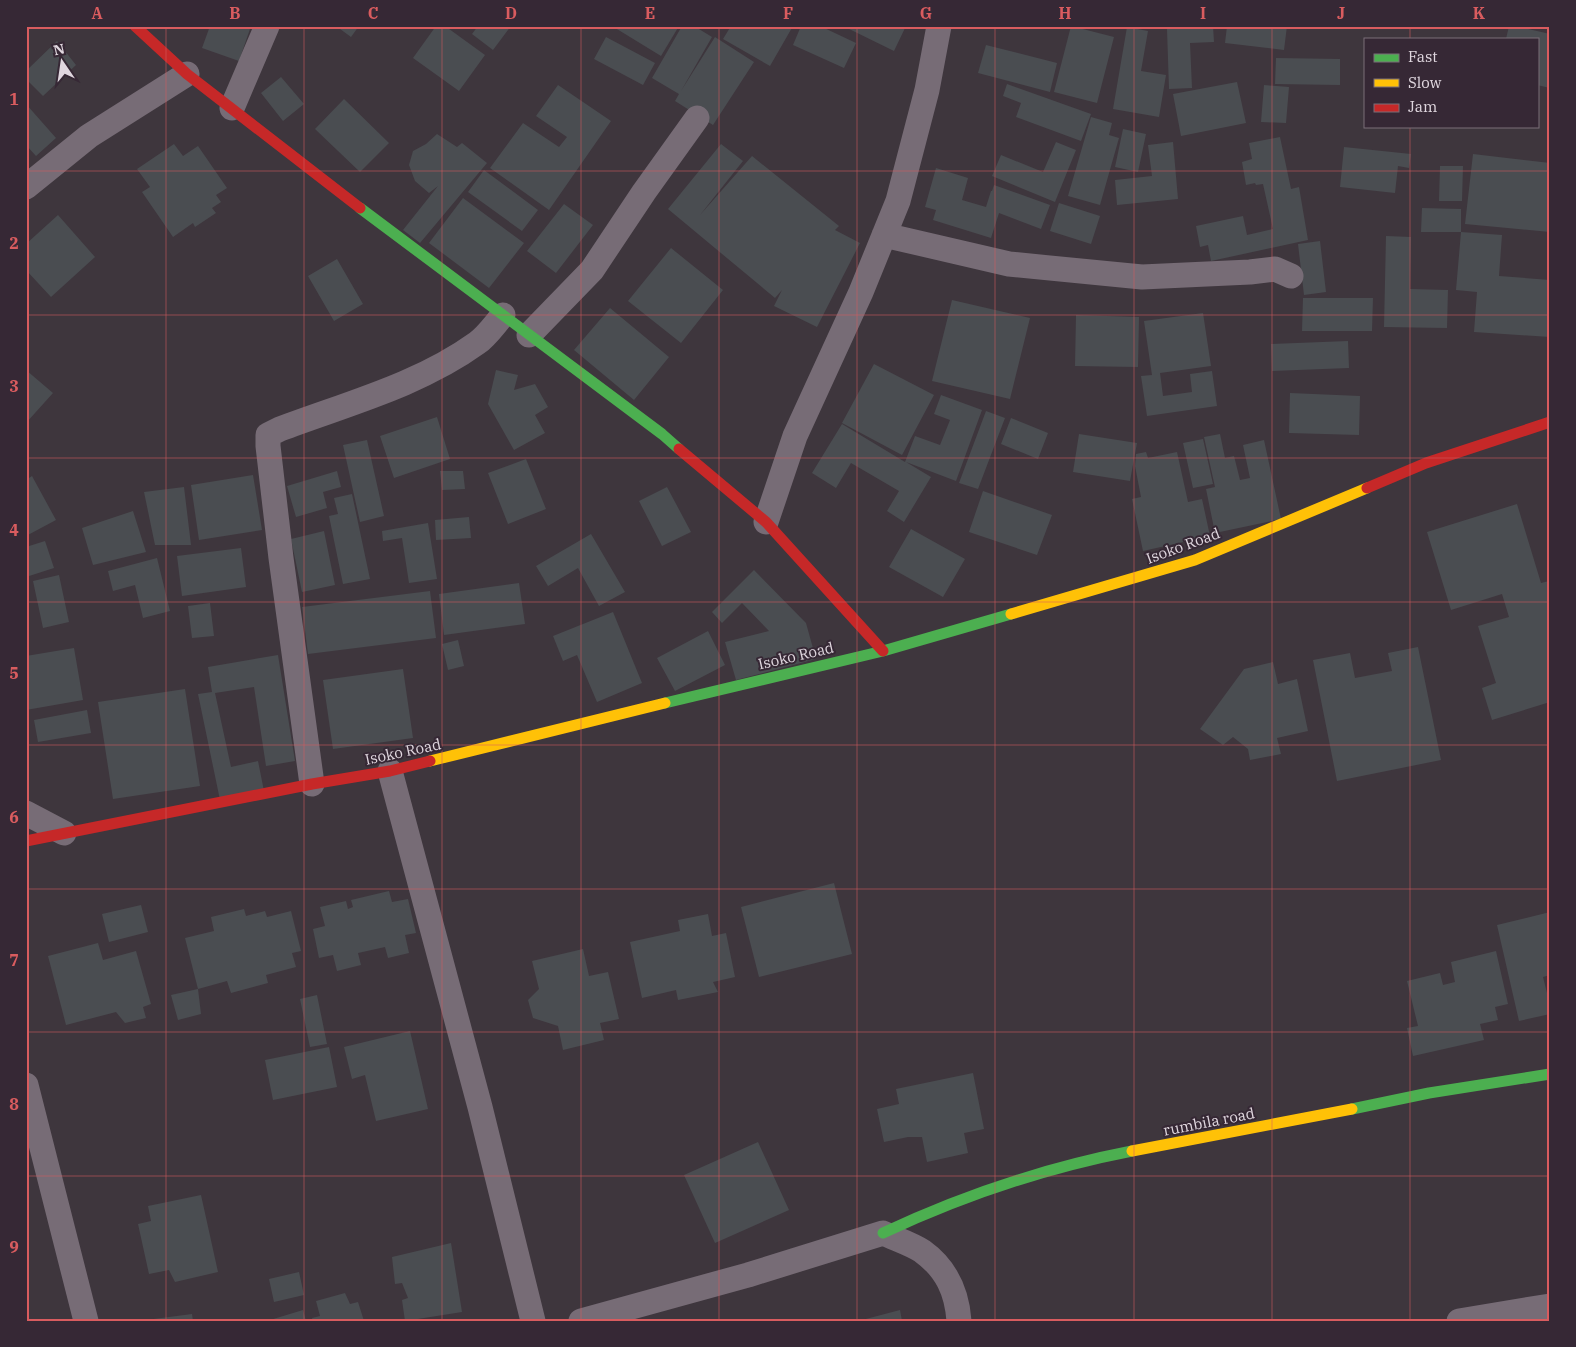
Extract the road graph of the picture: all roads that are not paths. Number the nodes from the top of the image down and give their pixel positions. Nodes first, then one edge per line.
1 (135, 26) edge
2 (266, 26) edge
3 (939, 26) edge
4 (187, 74) junction
5 (232, 108) junction
6 (697, 118) dead end
7 (26, 187) edge
8 (884, 235) junction
9 (1291, 276) dead end
10 (503, 315) junction
11 (528, 335) junction
12 (1550, 422) edge
13 (766, 522) junction
14 (883, 651) junction
15 (390, 771) junction
16 (312, 784) junction
17 (26, 814) edge
18 (64, 833) junction
19 (26, 842) edge
20 (1550, 1074) edge
21 (26, 1085) edge
22 (883, 1233) junction
23 (1550, 1306) edge
24 (86, 1321) edge
25 (533, 1321) edge
26 (581, 1321) edge
27 (959, 1321) edge
28 (1459, 1321) edge

1 - 4 street
2 - 5 street
3 - 8 street
4 - 5 street
4 - 7 street
5 - 10 street
6 - 11 street
8 - 9 street
8 - 13 street
10 - 11 street
10 - 16 street
11 - 13 street
12 - 14 street, Isoko Road
13 - 14 street
14 - 15 street, Isoko Road
15 - 16 street, Isoko Road
15 - 25 street
16 - 18 street, Isoko Road
17 - 18 street
18 - 19 street, Isoko Road
20 - 22 street, rumbila road
21 - 24 street
22 - 26 street
22 - 27 street
23 - 28 street

